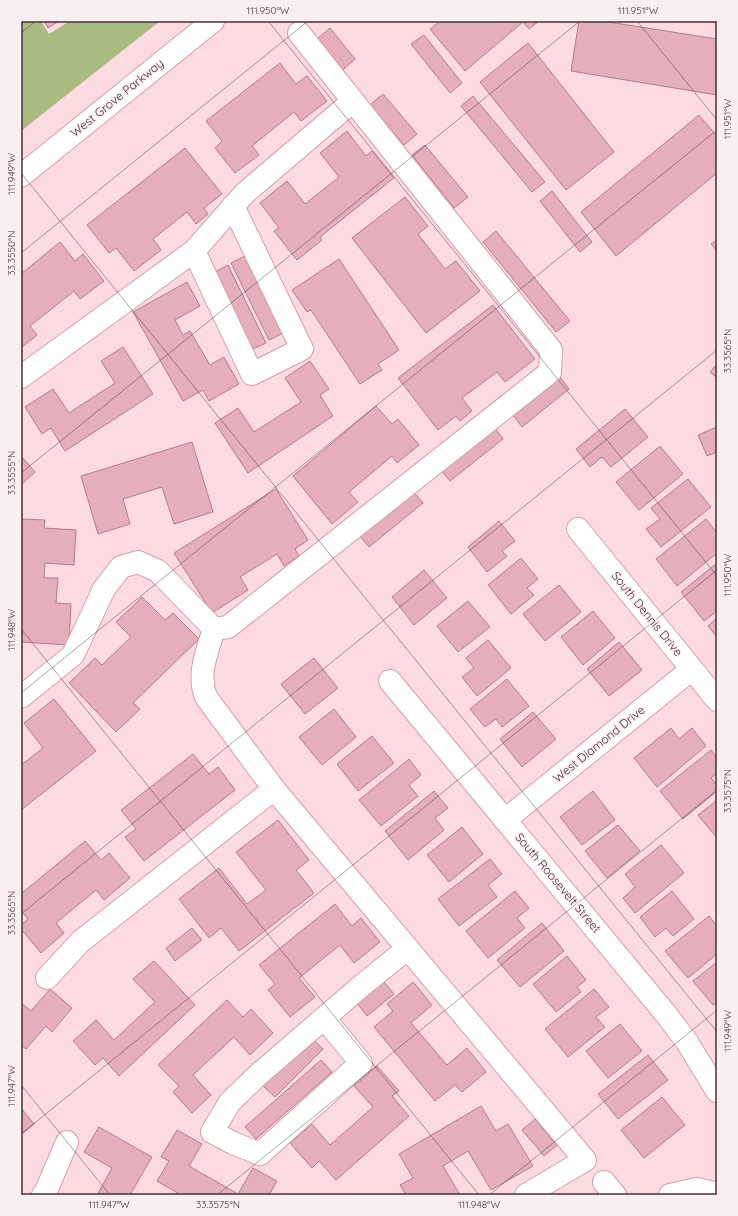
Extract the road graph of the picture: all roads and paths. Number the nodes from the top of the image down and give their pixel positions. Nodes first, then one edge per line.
1 (212, 21) edge
2 (299, 33) dead end
3 (353, 101) junction
4 (21, 176) edge
5 (233, 206) junction
6 (194, 251) junction
7 (21, 376) edge
8 (578, 529) dead end
9 (214, 629) junction
10 (692, 669) junction
11 (390, 681) dead end
12 (21, 697) edge
13 (717, 700) edge
14 (274, 789) junction
15 (505, 820) junction
16 (408, 949) junction
17 (47, 978) dead end
18 (324, 1018) junction
19 (717, 1091) edge
20 (66, 1142) dead end
21 (717, 1194) edge
22 (43, 1195) edge
23 (526, 1195) edge
24 (670, 1195) edge

1 - 4 street, West Grove Parkway
2 - 3 street
3 - 5 street
3 - 9 street
5 - 6 street
5 - 6 street
6 - 7 street
8 - 10 street, South Dennis Drive
9 - 12 street
9 - 14 street
10 - 13 street, South Dennis Drive
10 - 15 street, West Diamond Drive
11 - 15 street, South Roosevelt Street
14 - 16 street
14 - 17 street
15 - 19 street, South Roosevelt Street
16 - 18 street
16 - 23 street
18 - 18 street
20 - 22 street
21 - 24 street

